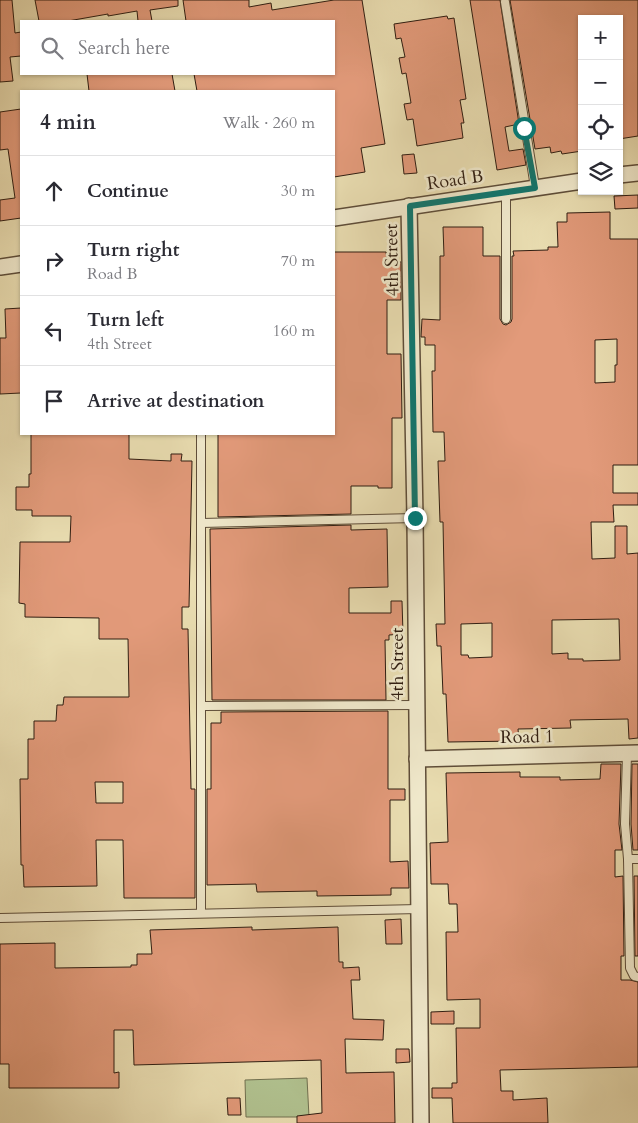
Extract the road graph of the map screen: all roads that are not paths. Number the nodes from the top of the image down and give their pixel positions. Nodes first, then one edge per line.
1 (505, 2) dead end
2 (638, 172) edge
3 (623, 174) edge
4 (578, 182) edge
5 (535, 188) junction
6 (506, 192) junction
7 (410, 206) junction
8 (335, 218) edge
9 (20, 264) edge
10 (0, 267) edge
11 (506, 319) dead end
12 (201, 435) edge
13 (415, 518) junction
14 (201, 523) junction
15 (417, 705) junction
16 (201, 706) junction
17 (632, 753) edge
18 (417, 759) junction
19 (628, 859) junction
20 (638, 859) edge
21 (419, 909) junction
22 (202, 912) junction
23 (0, 918) edge
24 (638, 977) edge
25 (421, 1123) edge

1 - 5 lane
2 - 3 street
4 - 5 street, Road B
5 - 6 street, Road B
6 - 7 street, Road B
6 - 11 lane
7 - 8 street, Road B
7 - 13 street, 4th Street
9 - 10 street
12 - 14 lane
13 - 14 lane
13 - 15 street, 4th Street
14 - 16 lane
15 - 16 lane
15 - 18 street, 4th Street
16 - 22 lane
17 - 18 street, Road 1
17 - 19 lane
18 - 21 street, 4th Street
19 - 20 lane
19 - 24 lane
21 - 22 lane
21 - 25 street, 4th Street
22 - 23 lane

